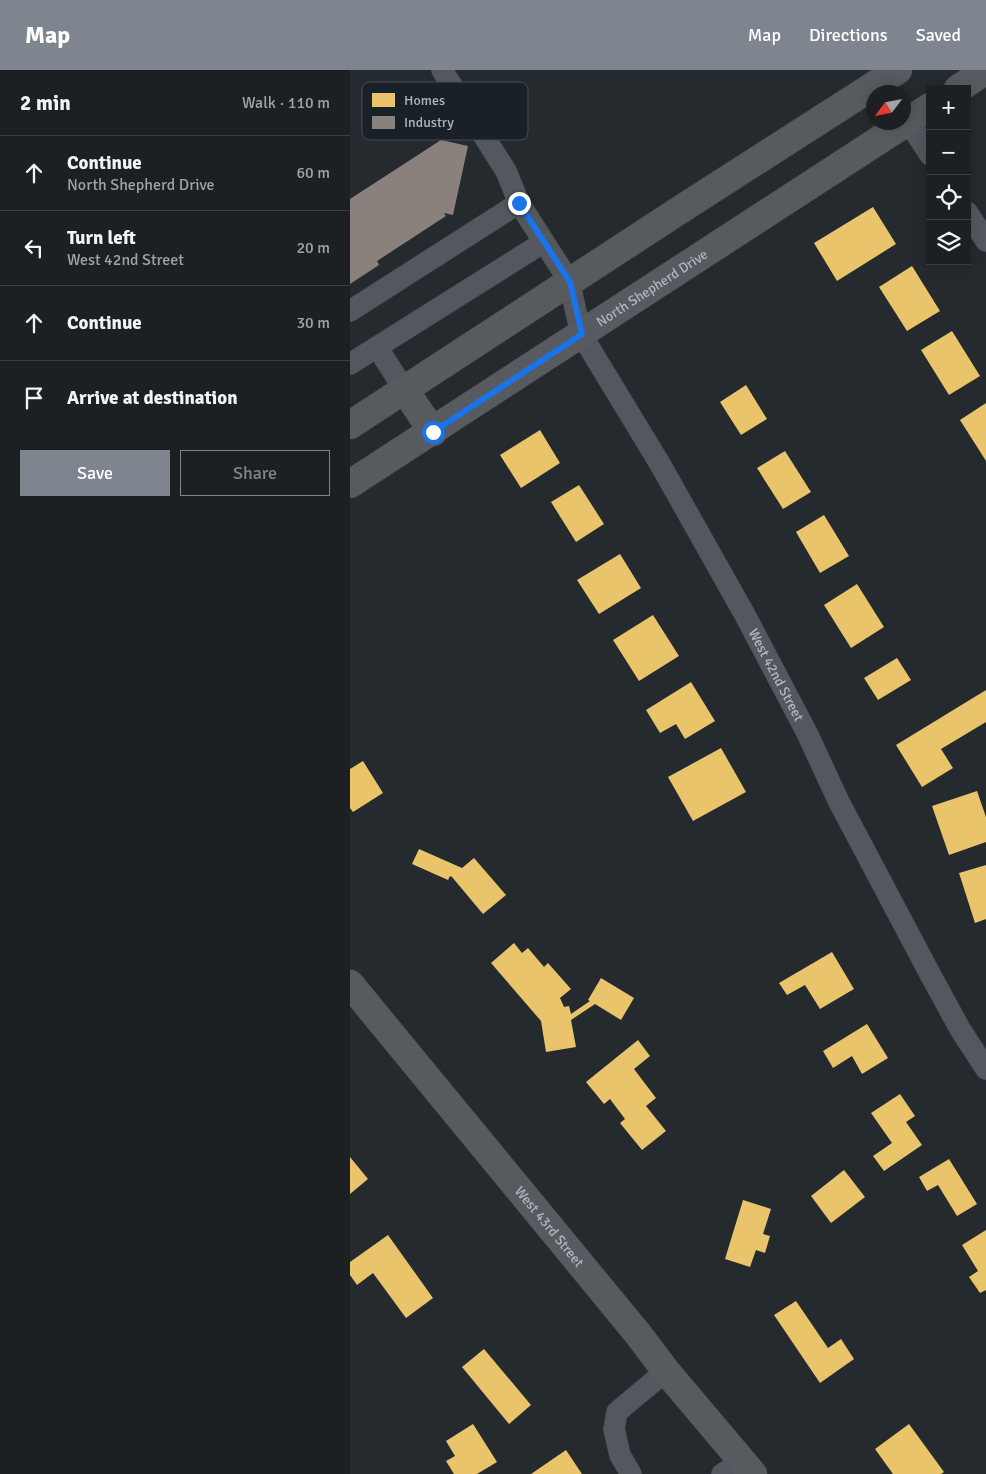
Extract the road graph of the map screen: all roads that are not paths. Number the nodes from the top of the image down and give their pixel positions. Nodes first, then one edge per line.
1 (442, 70) edge
2 (986, 70) edge
3 (886, 79) edge
4 (450, 82) edge
5 (964, 85) edge
6 (914, 115) edge
7 (486, 140) edge
8 (926, 145) edge
9 (519, 203) junction
10 (971, 218) edge
11 (986, 241) edge
12 (544, 242) junction
13 (570, 282) junction
14 (350, 311) edge
15 (582, 334) junction
16 (377, 347) junction
17 (350, 364) edge
18 (404, 389) junction
19 (350, 424) edge
20 (433, 432) junction
21 (350, 484) edge
22 (350, 984) edge
23 (986, 1069) edge
24 (666, 1371) junction
25 (743, 1470) edge
26 (631, 1474) edge

1 - 4 street
2 - 5 main road
3 - 13 main road
6 - 8 street
6 - 15 main road, North Shepherd Drive
7 - 9 street
9 - 12 street
9 - 14 street
10 - 11 street
12 - 13 street
12 - 16 street
13 - 15 street, West 42nd Street
13 - 18 main road
15 - 20 main road, North Shepherd Drive
15 - 23 street, West 42nd Street
16 - 17 street
16 - 18 street
18 - 19 main road
18 - 20 main road
20 - 21 main road, North Shepherd Drive
22 - 24 main road, West 43rd Street
24 - 25 main road, West 43rd Street
24 - 26 street

